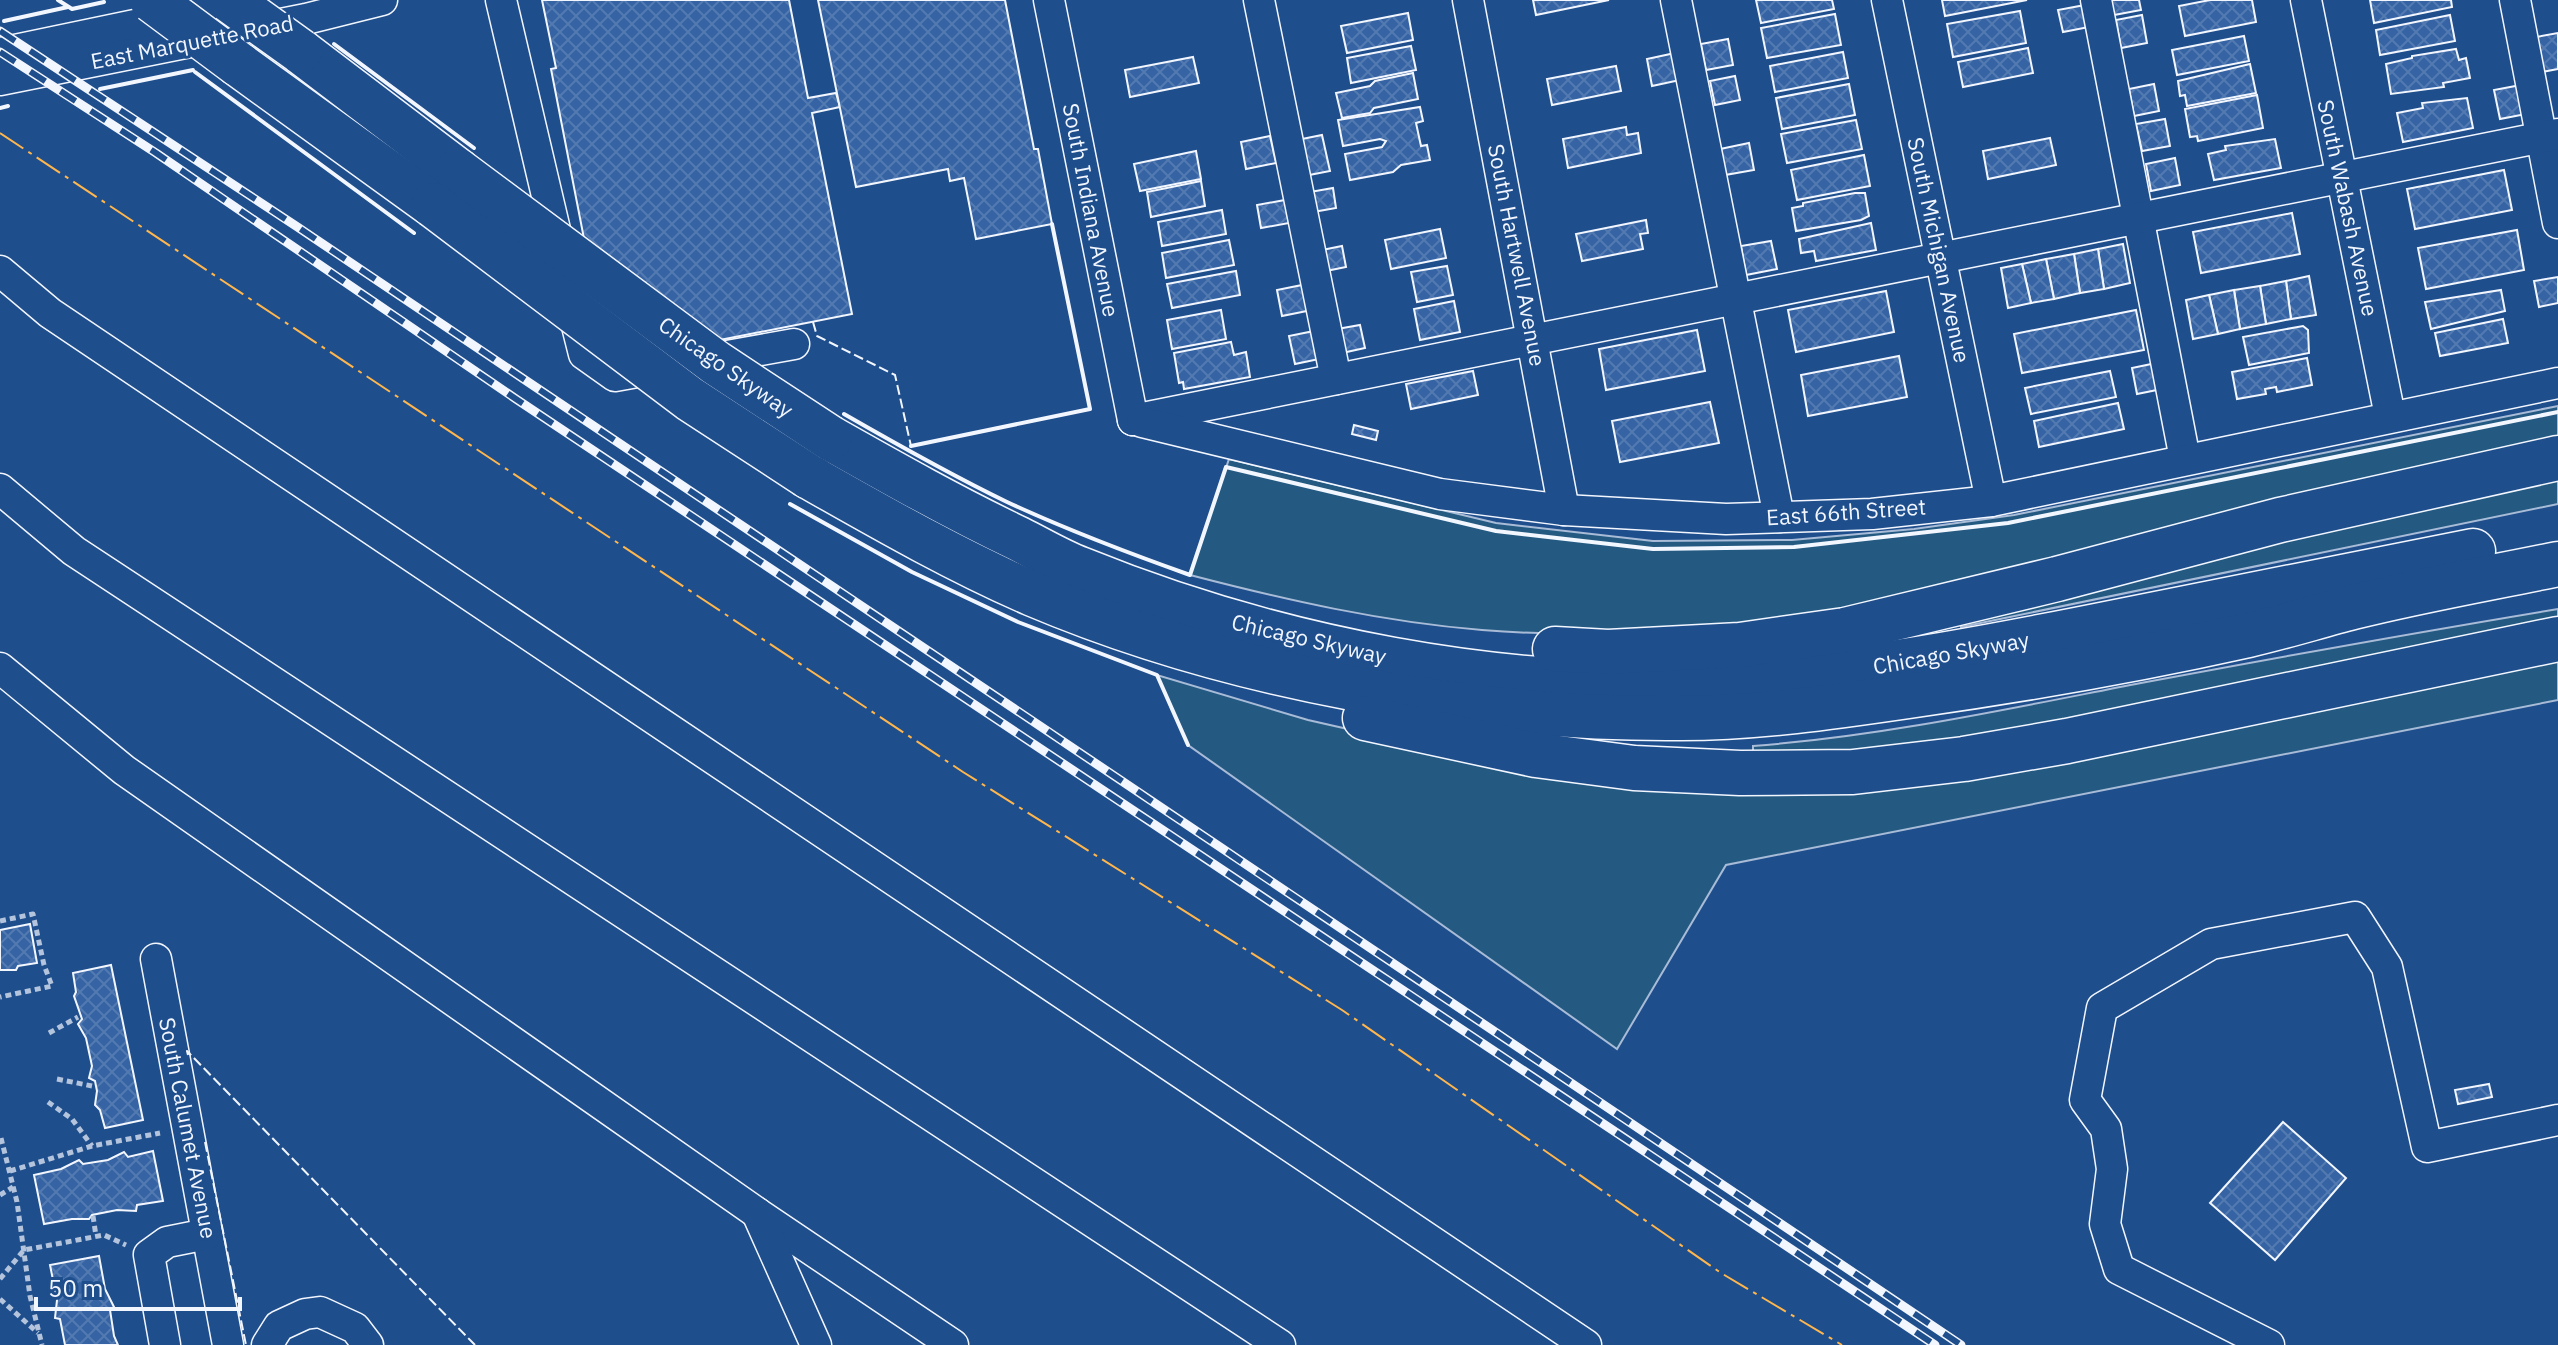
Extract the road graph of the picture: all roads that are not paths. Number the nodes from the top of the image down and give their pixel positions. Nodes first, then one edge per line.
1 (152, 0) edge
2 (229, 0) edge
3 (256, 0) edge
4 (382, 0) edge
5 (501, 0) edge
6 (1049, 0) edge
7 (1259, 0) edge
8 (1468, 0) edge
9 (1676, 0) edge
10 (1887, 0) edge
11 (2096, 0) edge
12 (2306, 0) edge
13 (2515, 0) edge
14 (0, 53) edge
15 (0, 80) edge
16 (2550, 135) edge
17 (2340, 177) junction
18 (446, 188) junction
19 (2137, 218) junction
20 (2558, 223) edge
21 (1941, 258) junction
22 (0, 271) edge
23 (1736, 299) junction
24 (1533, 340) junction
25 (794, 344) dead end
26 (1336, 379) junction
27 (2558, 383) edge
28 (2390, 416) junction
29 (1133, 420) junction
30 (2558, 458) edge
31 (2185, 459) junction
32 (0, 489) edge
33 (1991, 501) junction
34 (1564, 510) junction
35 (1779, 517) junction
36 (2558, 534) edge
37 (2558, 564) edge
38 (2558, 590) edge
39 (1235, 623) junction
40 (1143, 635) junction
41 (2249, 635) junction
42 (2558, 639) edge
43 (0, 668) edge
44 (156, 959) dead end
45 (2558, 1120) edge
46 (757, 1213) junction
47 (207, 1234) junction
48 (165, 1345) edge
49 (228, 1345) edge
50 (267, 1345) edge
51 (368, 1345) edge
52 (816, 1345) edge
53 (953, 1345) edge
54 (1280, 1345) edge
55 (1586, 1345) edge
56 (2269, 1345) edge

1 - 18 highway, Chicago Skyway, bridge
2 - 18 highway, Chicago Skyway, bridge
3 - 14 street, East Marquette Road
4 - 15 street, East Marquette Road
5 - 25 street
6 - 29 street, South Indiana Avenue
7 - 26 street
8 - 24 street, South Hartwell Avenue
9 - 23 street
10 - 21 street, South Michigan Avenue
11 - 19 street
12 - 17 street, South Wabash Avenue
13 - 16 street
16 - 17 street
16 - 20 street
17 - 19 street
17 - 28 street, South Wabash Avenue
18 - 39 highway, Chicago Skyway, bridge
18 - 40 highway, Chicago Skyway, bridge
19 - 21 street
19 - 31 street
21 - 23 street
21 - 33 street, South Michigan Avenue
22 - 55 street
23 - 24 street
23 - 35 street
24 - 26 street
24 - 34 street, South Hartwell Avenue
26 - 29 street
27 - 28 street, East 66th Street
28 - 31 street, East 66th Street
29 - 34 street, East 66th Street
30 - 39 highway
31 - 33 street, East 66th Street
32 - 54 street
33 - 35 street, East 66th Street
34 - 35 street, East 66th Street
36 - 39 highway, Chicago Skyway
37 - 41 highway, Chicago Skyway
38 - 41 highway, Chicago Skyway
40 - 41 highway, Chicago Skyway
40 - 42 highway
43 - 46 street
44 - 47 street, South Calumet Avenue
45 - 56 street
46 - 52 street
46 - 53 street
47 - 48 street
47 - 49 street, South Calumet Avenue
50 - 51 street

